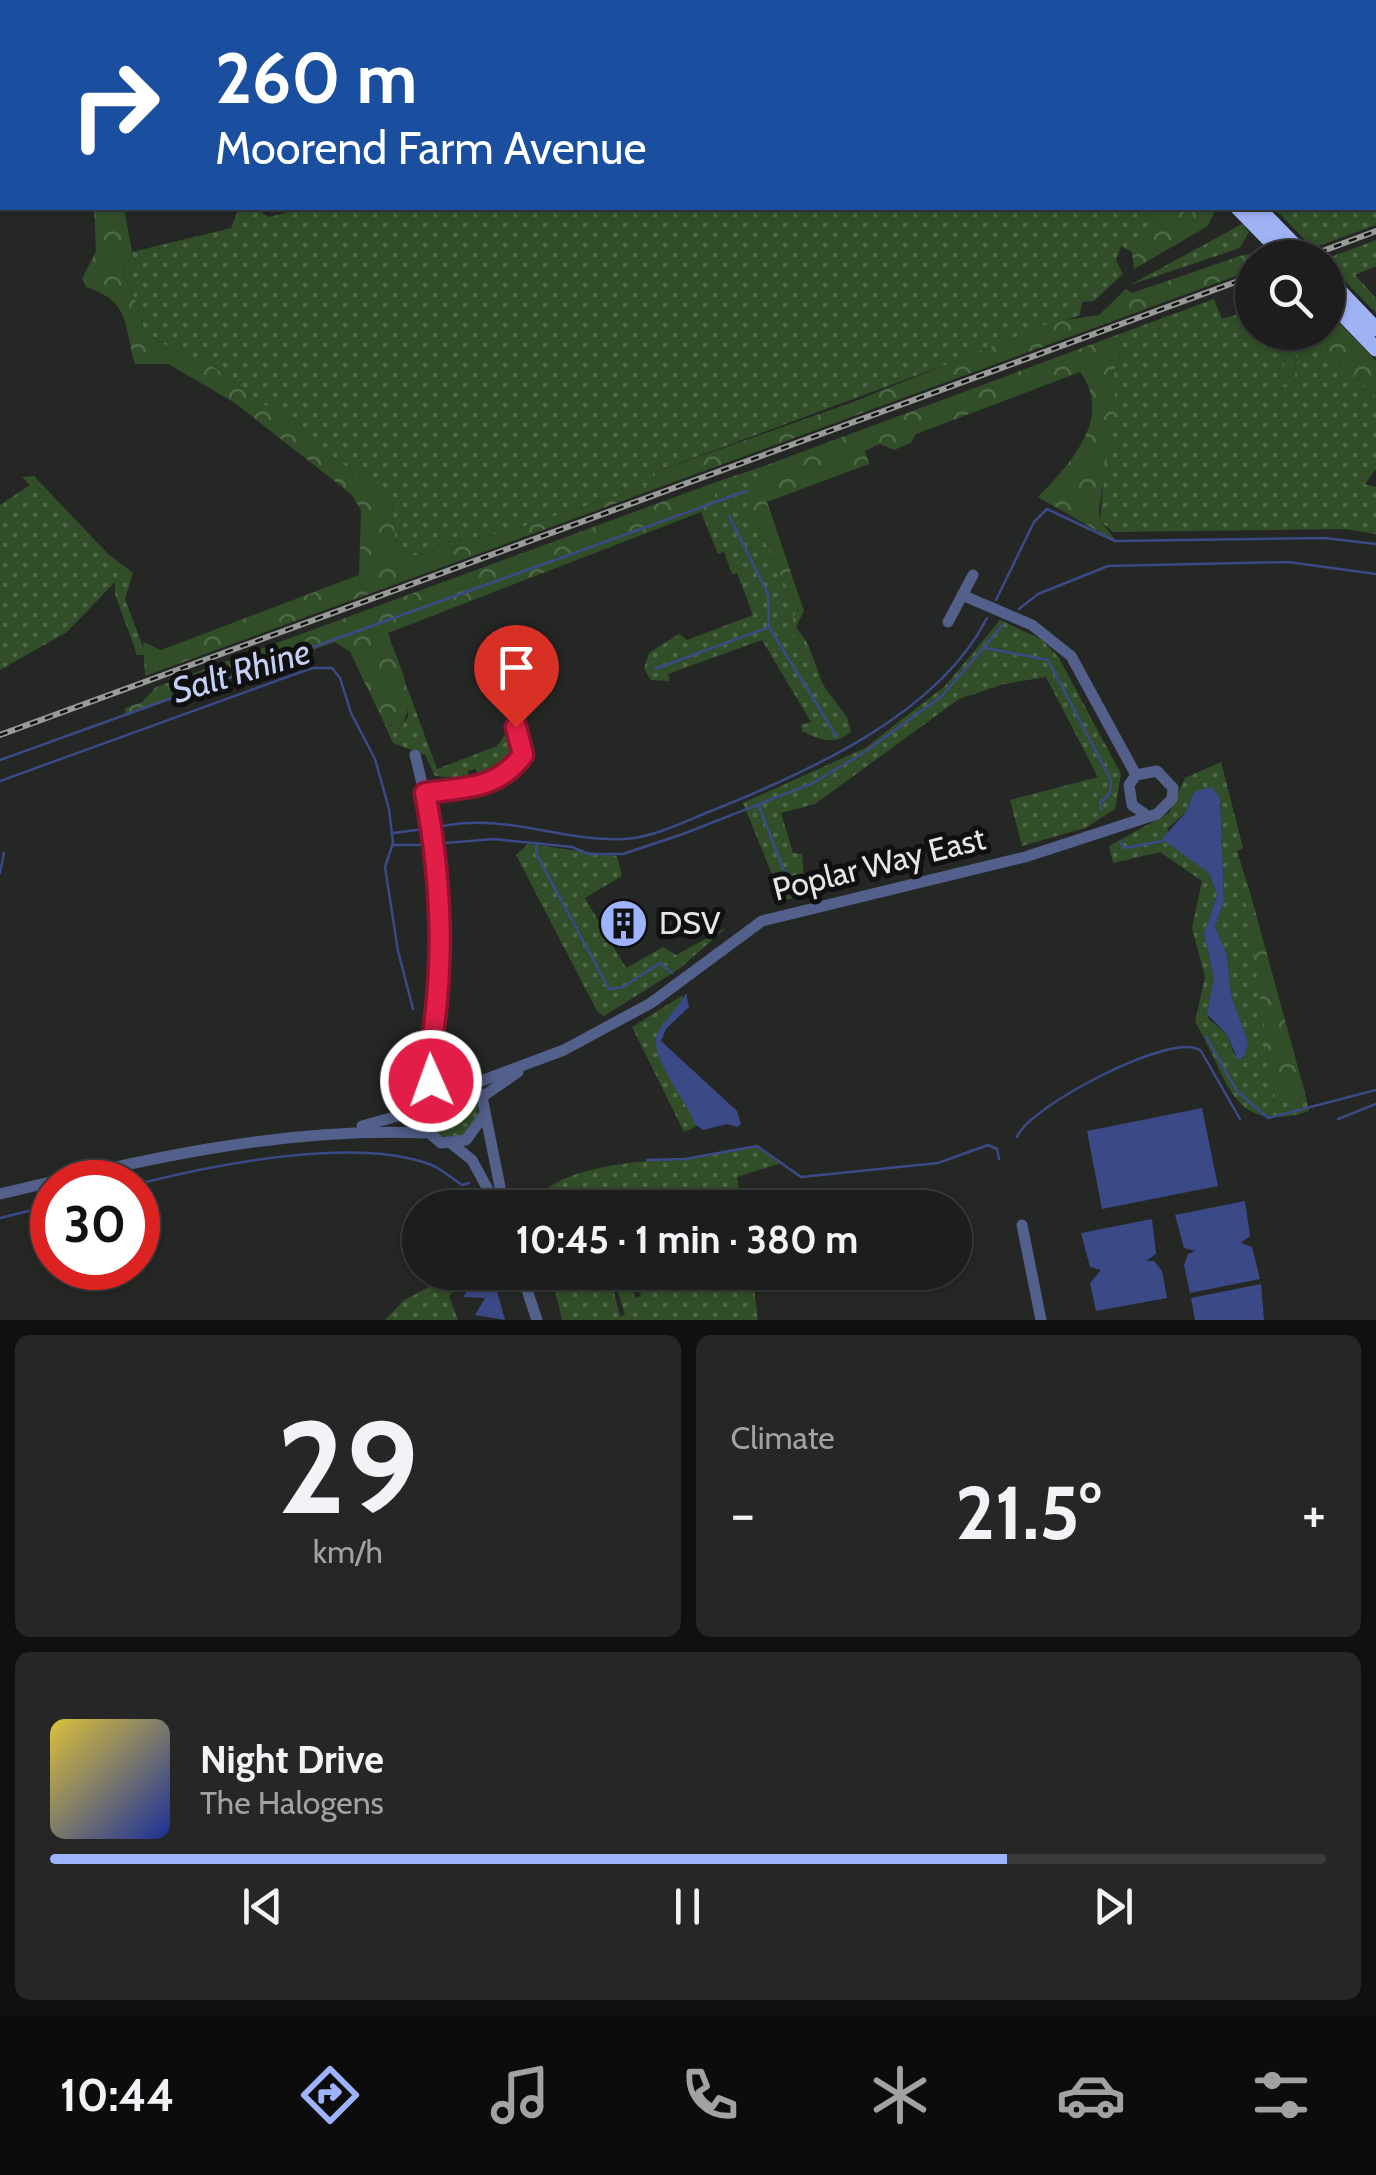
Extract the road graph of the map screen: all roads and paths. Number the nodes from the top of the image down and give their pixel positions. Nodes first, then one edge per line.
1 (1240, 210) edge
2 (1260, 210) edge
3 (1269, 240) edge
4 (1289, 240) edge
5 (1345, 297) edge
6 (1345, 317) edge
7 (1376, 329) edge
8 (1376, 349) edge
9 (973, 575) dead end
10 (962, 595) junction
11 (948, 622) dead end
12 (516, 727) dead end
13 (415, 754) dead end
14 (1136, 775) junction
15 (425, 793) junction
16 (1132, 805) junction
17 (1146, 815) junction
18 (1109, 830) junction
19 (437, 1010) junction
20 (521, 1069) junction
21 (457, 1076) junction
22 (473, 1084) junction
23 (422, 1090) junction
24 (482, 1097) junction
25 (416, 1111) junction
26 (484, 1115) junction
27 (342, 1131) junction
28 (424, 1133) junction
29 (452, 1144) junction
30 (489, 1190) edge
31 (501, 1190) edge
32 (0, 1194) edge
33 (1022, 1225) dead end
34 (526, 1290) edge
35 (537, 1320) edge
36 (1041, 1320) edge

1 - 3 highway
2 - 4 highway
5 - 7 highway
6 - 8 highway
9 - 10 street
10 - 11 street
10 - 14 street
12 - 15 street
13 - 15 street
14 - 16 street
14 - 17 street
15 - 19 street
16 - 17 street
16 - 18 street, Poplar Way East
17 - 18 street, Poplar Way East
18 - 20 street, Poplar Way East
19 - 21 street
19 - 23 street
20 - 22 street, Poplar Way East
20 - 24 street, Poplar Way East
21 - 22 street
21 - 23 street
22 - 24 street
23 - 25 street
24 - 26 street
25 - 27 street
25 - 28 street
26 - 29 street
26 - 31 street
27 - 28 street
27 - 32 street
28 - 29 street
29 - 30 street
33 - 36 street
34 - 35 street

